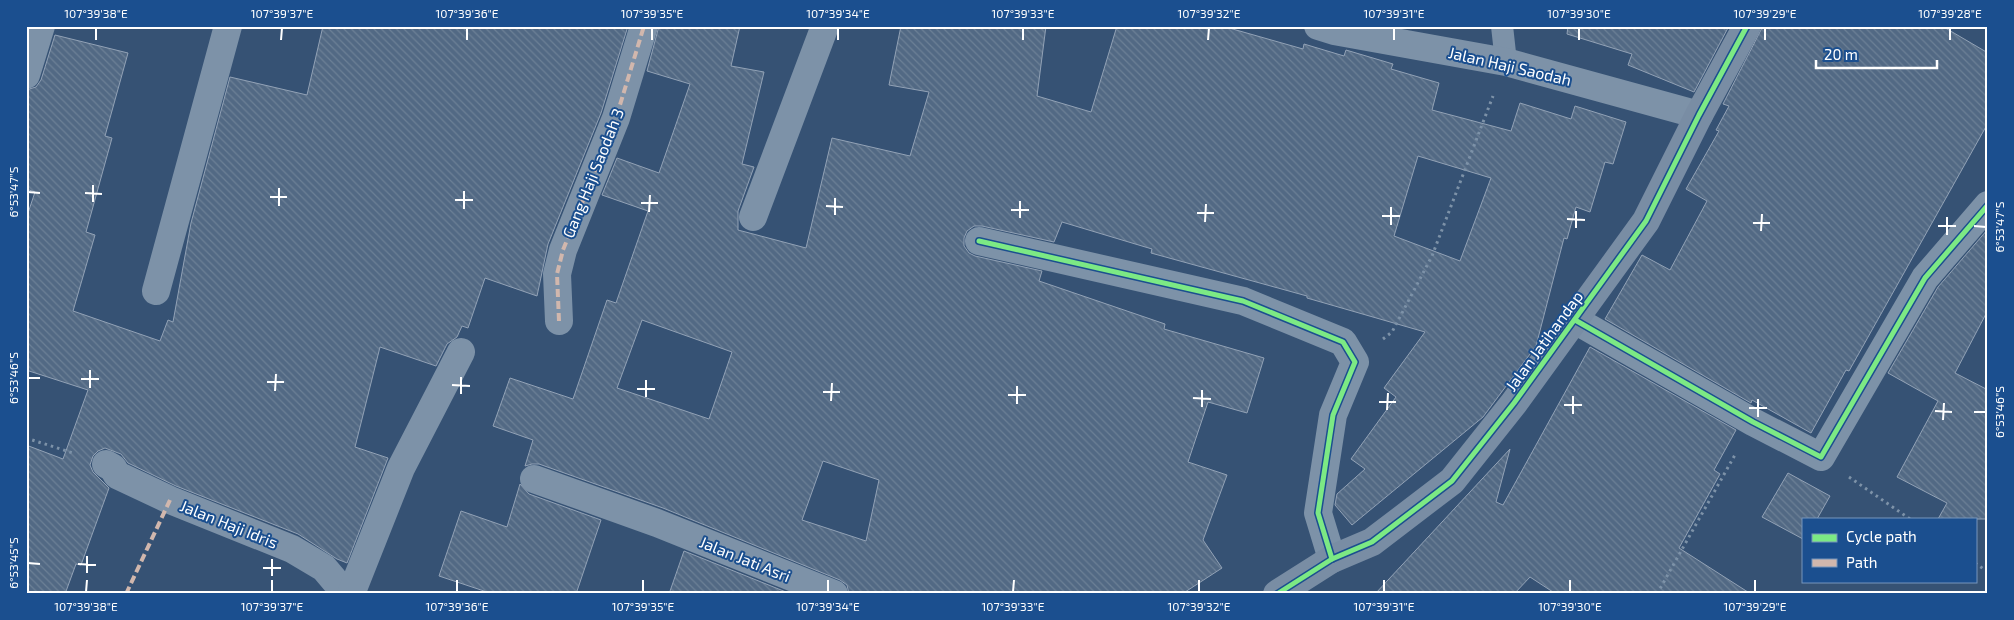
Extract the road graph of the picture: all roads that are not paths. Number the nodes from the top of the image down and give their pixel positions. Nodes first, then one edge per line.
1 (41, 26) edge
2 (228, 26) edge
3 (644, 26) edge
4 (825, 26) edge
5 (1318, 26) edge
6 (1502, 26) edge
7 (1747, 26) edge
8 (1506, 62) junction
9 (26, 75) edge
10 (1699, 115) junction
11 (1988, 206) edge
12 (753, 217) dead end
13 (979, 241) dead end
14 (156, 292) dead end
15 (1575, 320) junction
16 (559, 321) dead end
17 (461, 352) dead end
18 (106, 464) road end
19 (534, 479) dead end
20 (1332, 559) junction
21 (346, 594) edge
22 (351, 594) edge
23 (834, 594) edge
24 (1277, 594) edge

1 - 9 street
2 - 14 street
3 - 16 street, Gang Haji Saodah 3
4 - 12 street
5 - 8 street, Jalan Haji Saodah
6 - 8 lane
7 - 10 street, Jalan Jatihandap
8 - 10 street, Jalan Haji Saodah
10 - 15 street, Jalan Jatihandap
11 - 15 street
13 - 20 street
15 - 20 street, Jalan Jatihandap
17 - 22 street
18 - 21 street, Jalan Haji Idris
19 - 23 street, Jalan Jati Asri
20 - 24 street, Jalan Jatihandap

